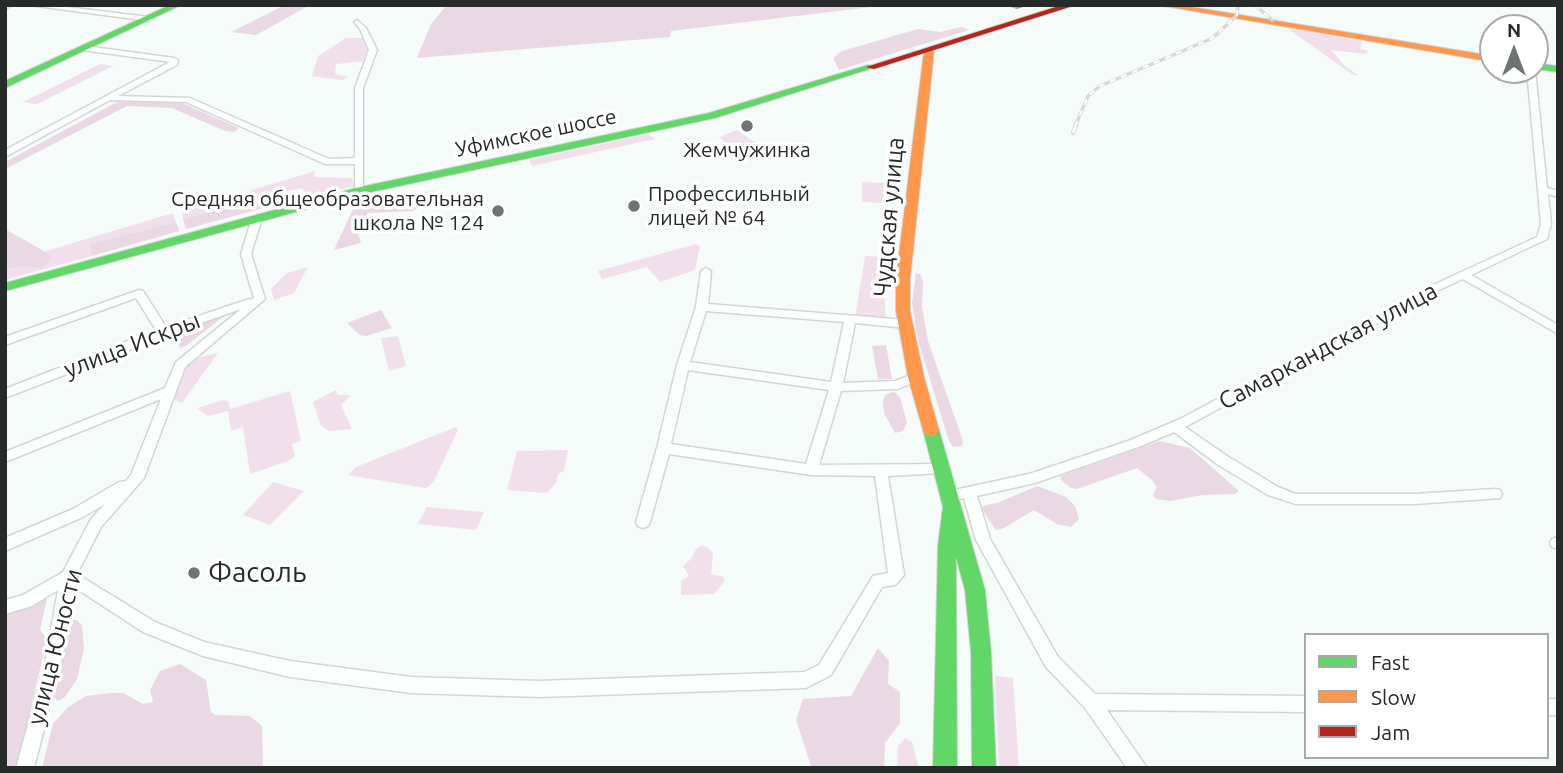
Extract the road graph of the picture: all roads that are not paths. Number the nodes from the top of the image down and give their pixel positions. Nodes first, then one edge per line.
1 (32, 5) edge
2 (177, 5) edge
3 (1072, 5) edge
4 (1162, 5) edge
5 (149, 19) junction
6 (357, 22) dead end
7 (85, 48) junction
8 (929, 51) junction
9 (1479, 57) edge
10 (174, 60) joint
11 (1532, 84) edge
12 (5, 85) edge
13 (110, 98) junction
14 (5, 154) edge
15 (360, 161) junction
16 (1542, 189) junction
17 (359, 191) junction
18 (1558, 194) edge
19 (257, 218) junction
20 (706, 271) dead end
21 (1465, 276) junction
22 (5, 287) edge
23 (260, 299) junction
24 (702, 307) junction
25 (850, 321) junction
26 (906, 324) junction
27 (1558, 330) edge
28 (163, 332) junction
29 (5, 341) edge
30 (684, 365) junction
31 (916, 377) junction
32 (836, 387) junction
33 (169, 391) junction
34 (5, 394) edge
35 (1175, 426) junction
36 (664, 448) junction
37 (5, 457) edge
38 (941, 468) junction
39 (811, 470) junction
40 (881, 471) junction
41 (137, 478) junction
42 (969, 492) junction
43 (1495, 494) dead end
44 (951, 498) junction
45 (643, 522) dead end
46 (5, 545) edge
47 (68, 576) junction
48 (947, 589) junction
49 (975, 590) junction
50 (5, 607) edge
51 (1091, 702) junction
52 (1304, 704) edge
53 (25, 768) edge
54 (945, 768) edge
55 (984, 768) edge
56 (1138, 768) edge

1 - 5 street
2 - 5 main road
3 - 8 main road, Уфимское шоссе
4 - 9 main road
5 - 7 main road
6 - 15 street
7 - 10 street
7 - 12 main road
8 - 17 main road, Уфимское шоссе
8 - 26 main road, Чудская улица
10 - 13 street
11 - 16 street, Самаркандская улица
13 - 14 street
13 - 15 street
15 - 17 street
16 - 18 street
16 - 21 street, Самаркандская улица
17 - 19 main road, Уфимское шоссе
19 - 22 main road, Уфимское шоссе
19 - 23 street
20 - 24 street
21 - 27 street
21 - 35 street, Самаркандская улица
23 - 28 street, улица Искры
23 - 33 street, улица Юности
24 - 25 street
24 - 30 street
25 - 26 street
25 - 32 street
26 - 31 main road, Чудская улица
28 - 29 street
28 - 34 street, улица Искры
30 - 32 street
30 - 36 street
31 - 32 street
31 - 38 main road, Чудская улица
32 - 39 street
33 - 37 street
33 - 41 street, улица Юности
35 - 42 street, Самаркандская улица
35 - 43 street
36 - 39 street
36 - 45 street
38 - 40 street
38 - 44 main road, Чудская улица
39 - 40 street
40 - 47 street
41 - 46 street
41 - 47 street, улица Юности
42 - 44 street, Самаркандская улица
42 - 51 street
44 - 48 main road
44 - 49 main road, Чудская улица
47 - 50 street
47 - 53 street, улица Юности
48 - 49 main road
48 - 54 main road
49 - 55 main road, Чудская улица
51 - 52 street
51 - 56 street

